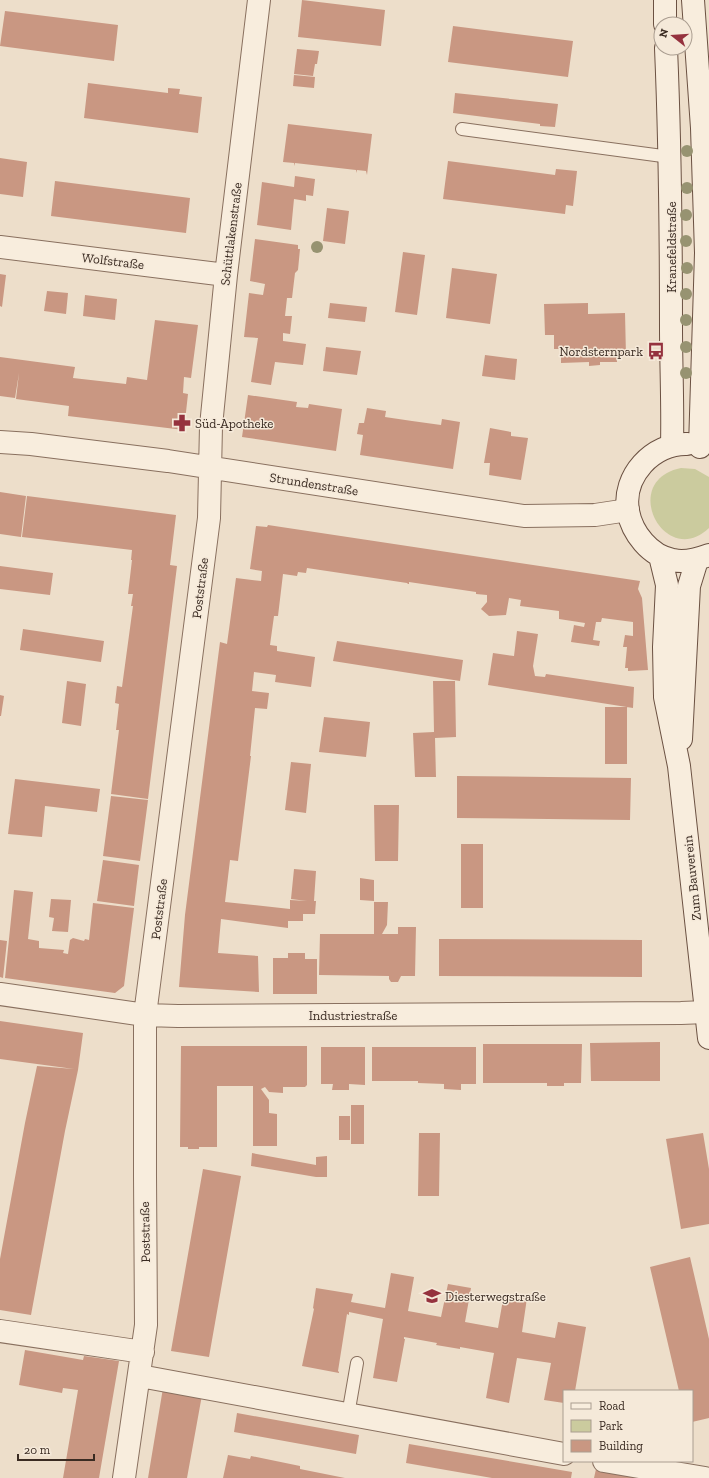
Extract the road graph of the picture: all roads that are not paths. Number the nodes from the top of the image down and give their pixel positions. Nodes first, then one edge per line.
1 (665, 0) edge
2 (693, 0) edge
3 (254, 1) edge
4 (665, 16) edge
5 (666, 56) edge
6 (462, 129) dead end
7 (670, 157) junction
8 (0, 247) edge
9 (226, 275) junction
10 (0, 442) edge
11 (672, 445) junction
12 (704, 448) edge
13 (210, 468) junction
14 (628, 510) junction
15 (660, 556) junction
16 (703, 557) edge
17 (679, 766) junction
18 (0, 994) edge
19 (706, 1012) junction
20 (145, 1014) junction
21 (709, 1038) edge
22 (0, 1331) edge
23 (143, 1352) junction
24 (357, 1363) dead end
25 (140, 1376) junction
26 (348, 1414) junction
27 (563, 1454) edge
28 (610, 1462) edge
29 (124, 1478) edge
30 (705, 1478) edge

1 - 4 street
2 - 12 street
3 - 9 street, Schüttlakenstraße
5 - 7 street, Kranefeldstraße
6 - 7 lane
7 - 11 street, Kranefeldstraße
8 - 9 street, Wolfstraße
9 - 13 street, Schüttlakenstraße
10 - 13 street, Strundenstraße
11 - 12 street
11 - 14 street
13 - 14 street, Strundenstraße
13 - 20 street, Poststraße
14 - 15 street
15 - 16 street
15 - 17 street, Zum Bauverein
16 - 17 street, Zum Bauverein
17 - 19 street, Zum Bauverein
18 - 20 street, Industriestraße
19 - 20 street, Industriestraße
19 - 21 street, Zum Bauverein
20 - 23 street, Poststraße
22 - 23 street
23 - 25 street, Poststraße
24 - 26 lane
25 - 26 street
25 - 29 street, Poststraße
26 - 27 street
28 - 30 street

